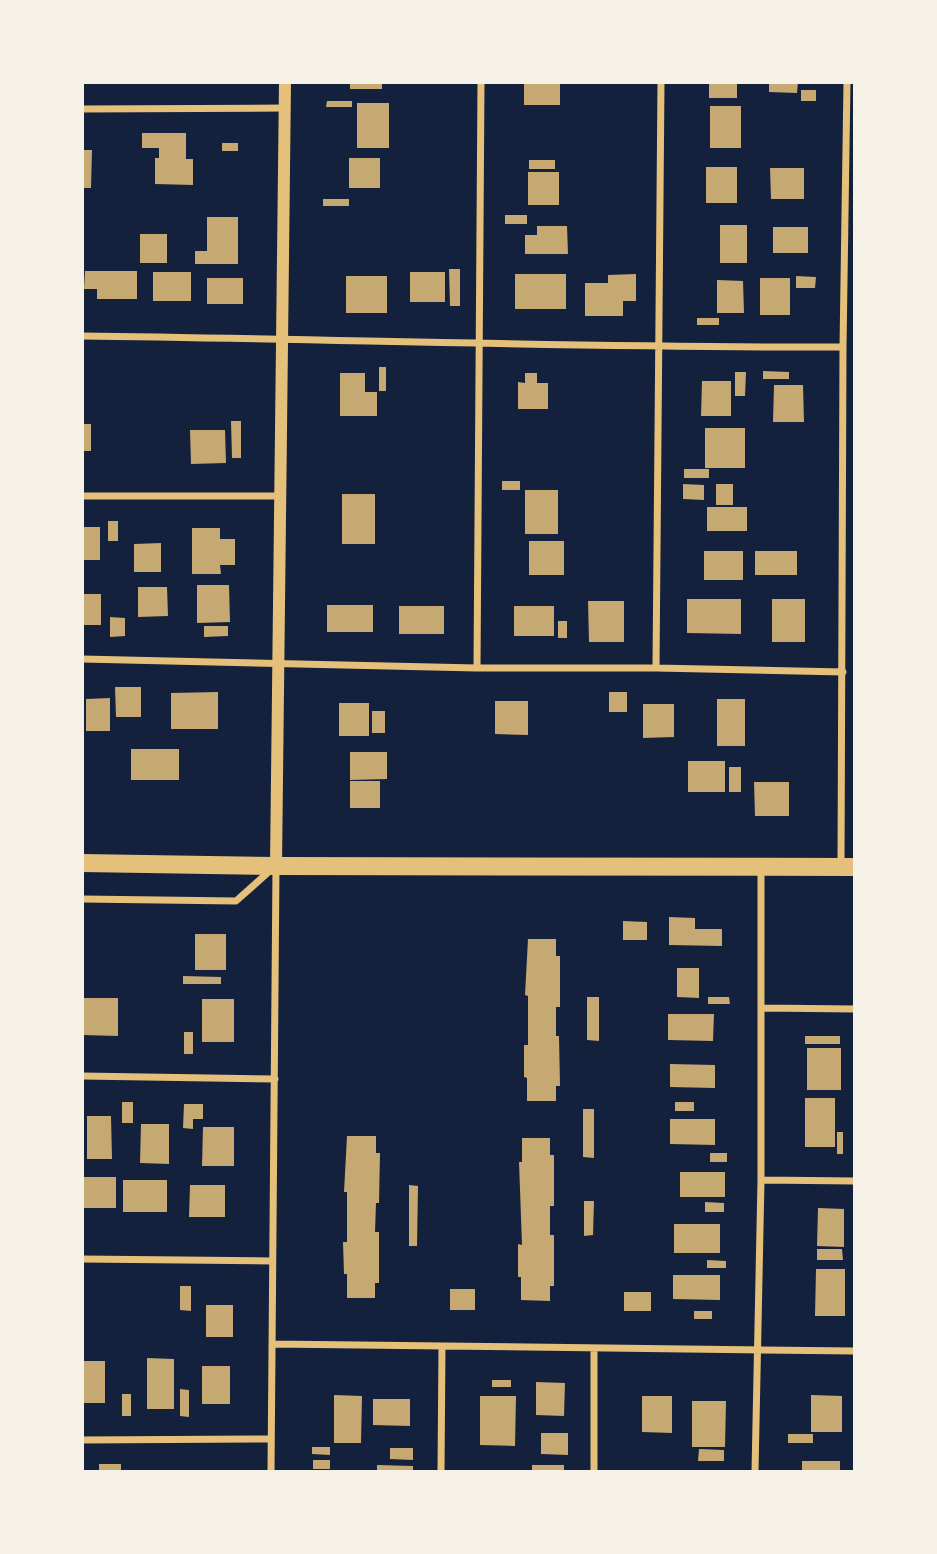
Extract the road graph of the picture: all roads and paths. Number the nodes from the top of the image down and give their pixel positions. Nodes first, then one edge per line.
1 (285, 82) edge
2 (481, 82) edge
3 (661, 82) edge
4 (847, 82) edge
5 (285, 108) junction
6 (82, 109) edge
7 (82, 336) edge
8 (282, 338) junction
9 (479, 344) junction
10 (843, 347) junction
11 (657, 348) junction
12 (82, 496) edge
13 (280, 496) junction
14 (843, 542) junction
15 (855, 542) edge
16 (82, 659) edge
17 (278, 662) junction
18 (477, 668) junction
19 (656, 668) junction
20 (842, 672) junction
21 (82, 863) edge
22 (275, 866) junction
23 (761, 866) junction
24 (848, 867) edge
25 (82, 899) edge
26 (761, 1008) junction
27 (855, 1009) edge
28 (82, 1076) edge
29 (275, 1079) junction
30 (761, 1180) junction
31 (855, 1181) edge
32 (82, 1259) edge
33 (272, 1261) junction
34 (272, 1344) junction
35 (442, 1346) junction
36 (594, 1349) junction
37 (756, 1350) junction
38 (855, 1351) edge
39 (271, 1439) junction
40 (82, 1440) edge
41 (271, 1472) edge
42 (441, 1472) edge
43 (594, 1472) edge
44 (755, 1472) edge

1 - 5 street
2 - 9 street
3 - 11 street
4 - 10 street
5 - 6 street
5 - 8 street
7 - 8 street
8 - 9 street
8 - 13 street
9 - 11 street
9 - 18 street
10 - 11 street
10 - 14 street
11 - 19 street
12 - 13 street
13 - 17 street
14 - 15 street
14 - 20 street
16 - 17 street
17 - 18 street
17 - 22 street
18 - 19 street
19 - 20 street
20 - 24 street
21 - 22 highway
22 - 23 highway
22 - 25 street
22 - 29 street
23 - 24 highway
23 - 26 street
26 - 27 street
26 - 30 street
28 - 29 street
29 - 33 street
30 - 31 street
30 - 37 street
32 - 33 street
33 - 34 street
34 - 35 street
34 - 39 street
35 - 36 street
35 - 42 street
36 - 37 street
36 - 43 street
37 - 38 street
37 - 44 street
39 - 40 street
39 - 41 street

